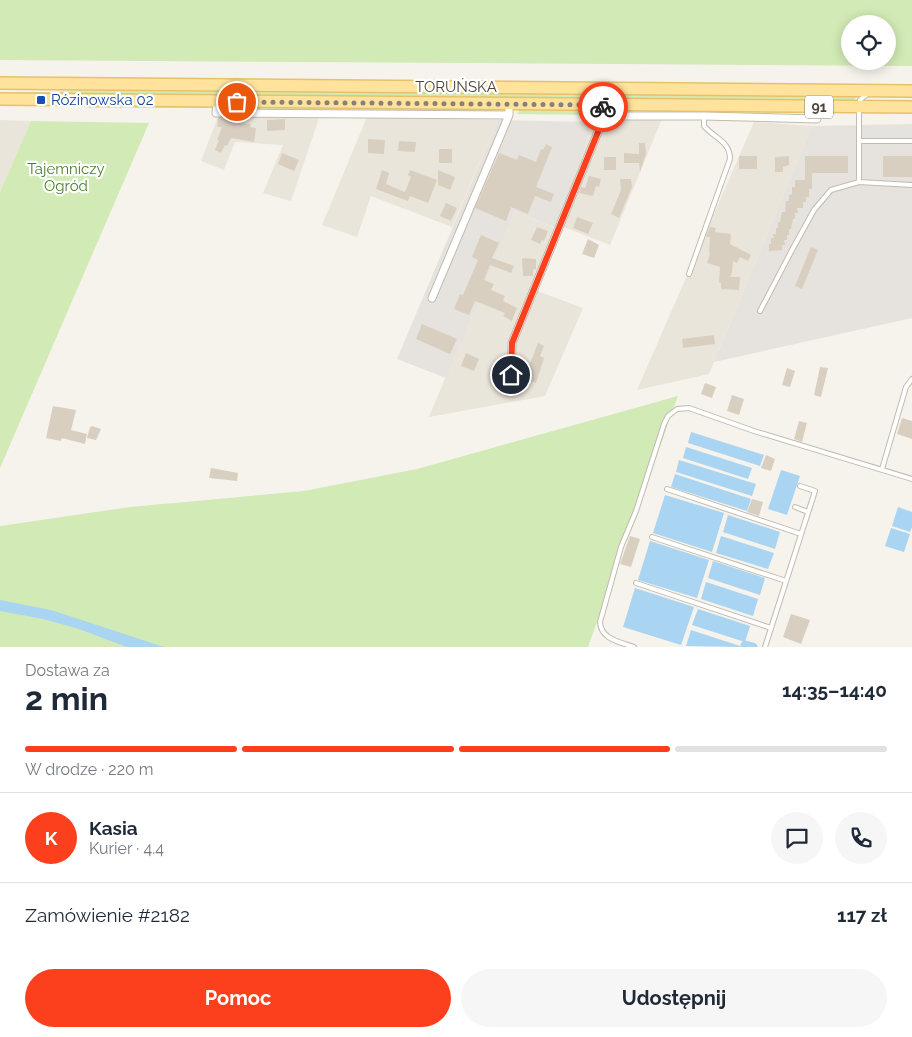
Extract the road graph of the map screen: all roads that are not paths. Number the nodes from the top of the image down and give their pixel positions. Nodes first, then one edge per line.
1 (0, 83) edge
2 (872, 91) junction
3 (912, 91) edge
4 (0, 99) edge
5 (859, 107) junction
6 (912, 107) edge
7 (509, 109) junction
8 (603, 110) junction
9 (704, 111) junction
10 (589, 116) dead end
11 (818, 119) dead end
12 (859, 141) junction
13 (912, 141) edge
14 (859, 182) junction
15 (912, 184) edge
16 (689, 274) dead end
17 (432, 298) dead end
18 (760, 311) dead end
19 (912, 379) edge
20 (511, 388) dead end
21 (882, 470) junction
22 (912, 479) edge
23 (800, 486) dead end
24 (667, 489) dead end
25 (795, 507) dead end
26 (808, 512) junction
27 (801, 534) junction
28 (652, 537) dead end
29 (786, 580) junction
30 (636, 583) dead end
31 (771, 628) junction
32 (634, 647) edge
33 (765, 647) edge

1 - 2 main road, TORUŃSKA / 91
2 - 3 main road, TORUŃSKA / 91
2 - 5 lane
4 - 7 main road, TORUŃSKA / 91
5 - 6 main road, TORUŃSKA / 91
5 - 9 main road, TORUŃSKA / 91
5 - 12 lane
7 - 8 main road, TORUŃSKA / 91
7 - 17 street
8 - 9 main road, TORUŃSKA / 91
8 - 10 street
8 - 20 street
9 - 11 street
9 - 16 lane
12 - 13 lane
12 - 14 lane
14 - 15 lane
14 - 18 lane
19 - 21 lane
21 - 22 lane
21 - 32 lane
23 - 26 lane
24 - 27 lane
25 - 26 lane
26 - 27 lane
27 - 29 lane
28 - 29 lane
29 - 31 lane
30 - 31 lane
31 - 33 lane

